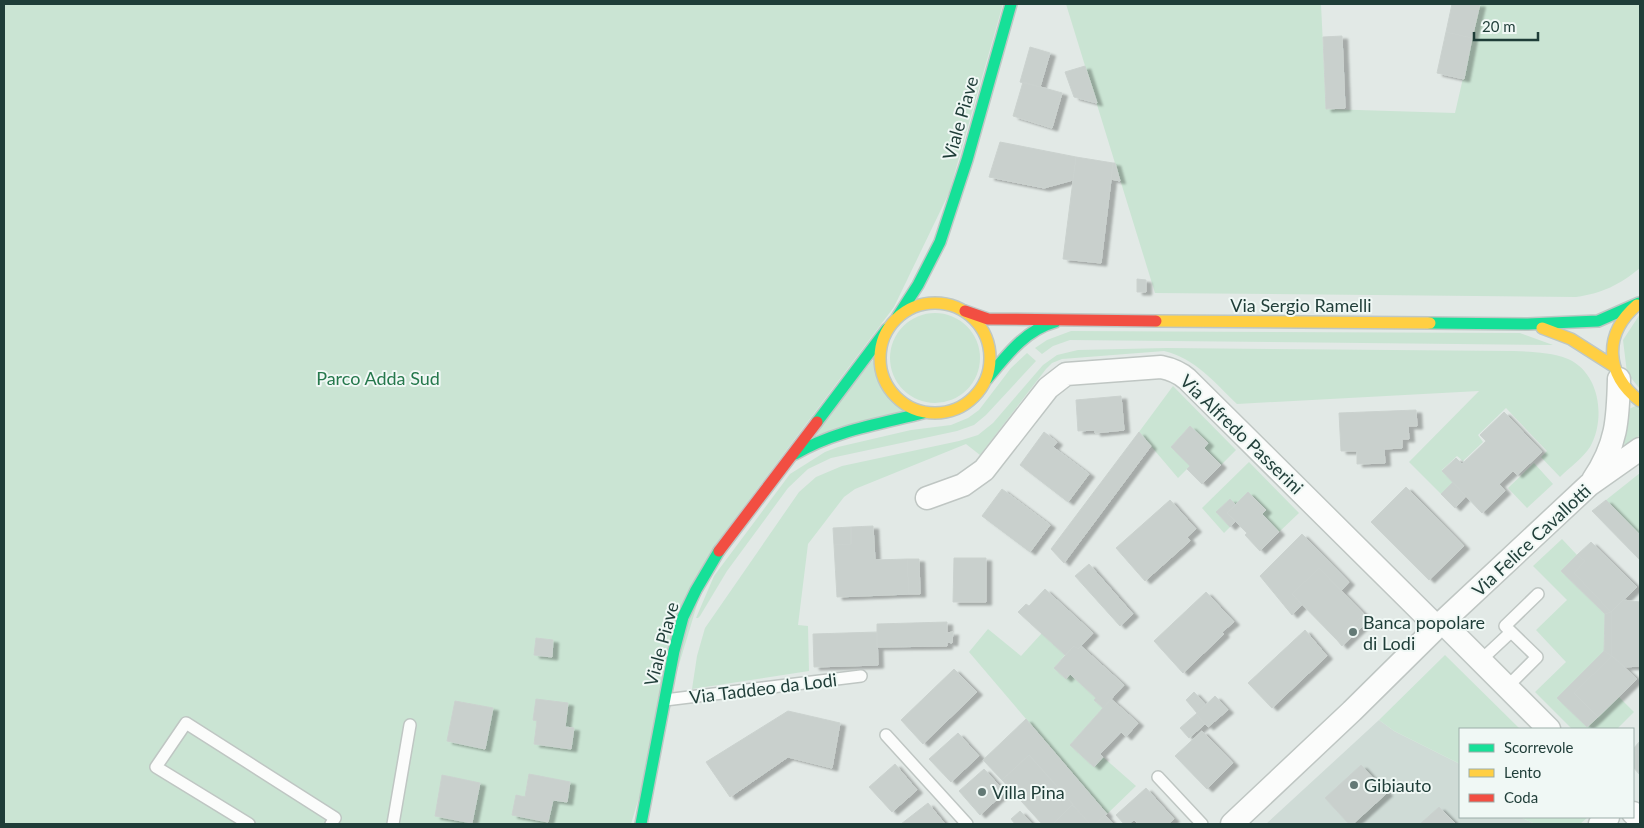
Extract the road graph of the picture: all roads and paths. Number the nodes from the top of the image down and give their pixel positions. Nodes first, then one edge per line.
1 (1011, 4) edge
2 (940, 242) junction
3 (939, 271) dead end
4 (947, 292) dead end
5 (1639, 303) edge
6 (961, 309) junction
7 (898, 316) junction
8 (1074, 321) junction
9 (1528, 324) junction
10 (887, 329) junction
11 (1617, 373) junction
12 (987, 379) junction
13 (1640, 401) edge
14 (923, 413) junction
15 (1640, 450) edge
16 (780, 469) junction
17 (1590, 485) junction
18 (926, 498) dead end
19 (1538, 594) dead end
20 (1439, 625) junction
21 (1511, 632) junction
22 (1481, 660) junction
23 (861, 676) dead end
24 (1507, 686) junction
25 (665, 700) junction
26 (410, 725) dead end
27 (1548, 728) edge
28 (886, 735) dead end
29 (1158, 777) dead end
30 (249, 824) edge
31 (331, 824) edge
32 (393, 824) edge
33 (640, 824) edge
34 (967, 824) edge
35 (1202, 824) edge
36 (1232, 824) edge

1 - 2 street, Viale Piave
2 - 3 street, Viale Piave
2 - 7 street, Viale Piave
4 - 6 street
5 - 9 street, Via Sergio Ramelli
5 - 11 street
6 - 7 street, Viale Piave
6 - 8 street, Via Sergio Ramelli
6 - 12 street
7 - 10 street, Viale Piave
8 - 9 street, Via Sergio Ramelli
8 - 12 street, Via Sergio Ramelli
9 - 11 street, Via Sergio Ramelli
10 - 14 street, Viale Piave
10 - 16 street, Viale Piave
11 - 13 street
11 - 17 street
12 - 14 street, Viale Piave
14 - 16 street, Viale Piave
15 - 17 street, Via Felice Cavallotti
16 - 25 street, Viale Piave
17 - 20 street, Via Felice Cavallotti
18 - 20 street, Via Alfredo Passerini
19 - 21 lane
20 - 22 street, Via Alfredo Passerini
20 - 36 street, Via Felice Cavallotti
21 - 22 lane
21 - 24 lane
22 - 24 street, Via Alfredo Passerini
23 - 25 lane, Via Taddeo da Lodi
24 - 27 street, Via Alfredo Passerini
25 - 33 street, Viale Piave
26 - 32 lane
28 - 34 lane
29 - 35 lane
30 - 31 lane

